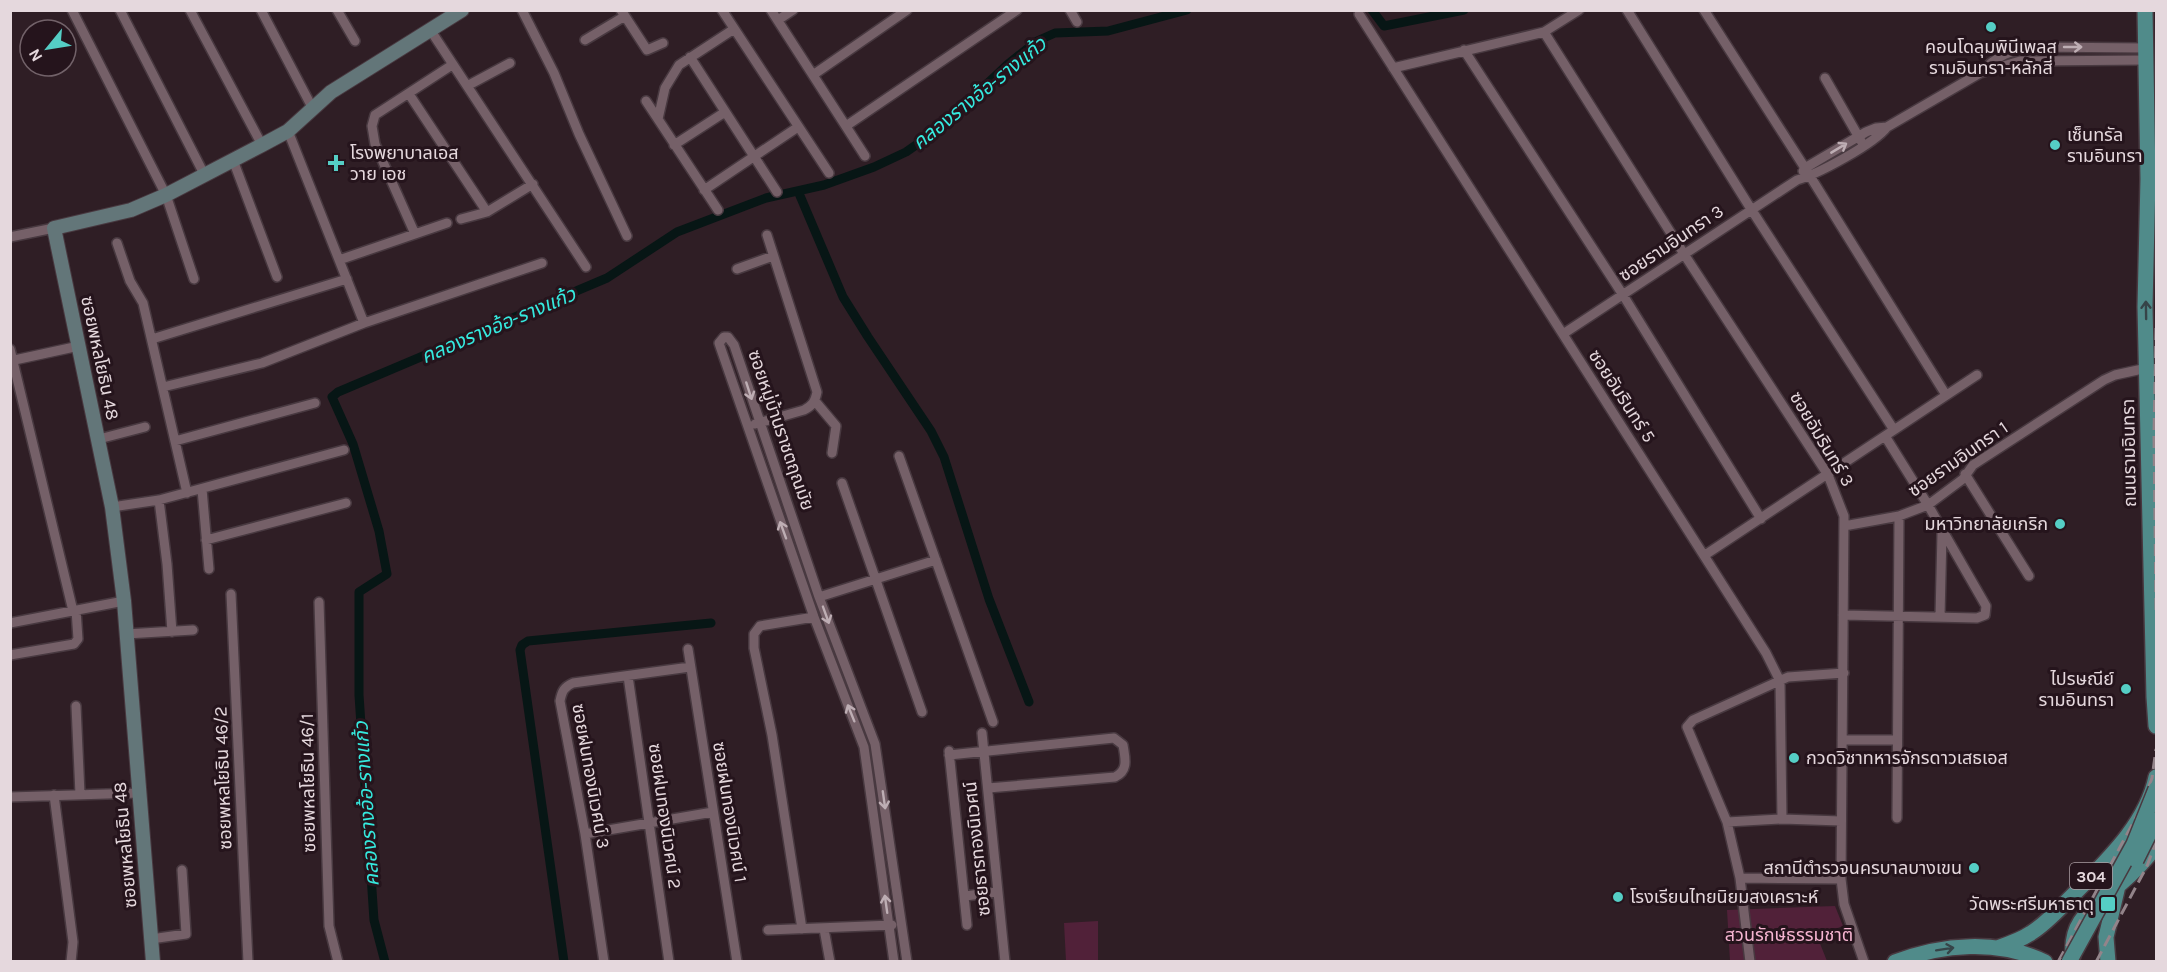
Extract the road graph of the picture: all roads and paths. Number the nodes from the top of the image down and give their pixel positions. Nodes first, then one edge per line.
1 (72, 10) edge
2 (120, 10) edge
3 (190, 10) edge
4 (261, 10) edge
5 (337, 10) edge
6 (462, 10) edge
7 (522, 10) edge
8 (722, 10) edge
9 (771, 10) edge
10 (793, 10) edge
11 (906, 10) edge
12 (1017, 10) edge
13 (1070, 10) edge
14 (1579, 10) edge
15 (1626, 10) edge
16 (1704, 10) edge
17 (2145, 10) edge
18 (623, 13) edge
19 (1359, 14) dead end
20 (778, 20) junction
21 (1077, 22) dead end
22 (734, 29) junction
23 (431, 31) junction
24 (1544, 32) junction
25 (585, 40) dead end
26 (355, 41) dead end
27 (663, 43) dead end
28 (1464, 50) junction
29 (2146, 54) junction
30 (690, 57) junction
31 (510, 63) dead end
32 (453, 65) junction
33 (1393, 68) junction
34 (813, 75) junction
35 (1825, 78) dead end
36 (467, 86) junction
37 (409, 94) junction
38 (646, 101) dead end
39 (313, 109) junction
40 (725, 112) junction
41 (658, 119) junction
42 (846, 126) junction
43 (798, 127) junction
44 (288, 131) junction
45 (1861, 141) junction
46 (262, 145) junction
47 (674, 145) junction
48 (865, 156) dead end
49 (754, 157) junction
50 (233, 160) junction
51 (1808, 172) junction
52 (829, 173) dead end
53 (204, 174) junction
54 (2148, 179) junction
55 (533, 184) junction
56 (704, 190) junction
57 (777, 192) dead end
58 (166, 195) junction
59 (1751, 209) junction
60 (718, 210) dead end
61 (487, 212) junction
62 (461, 219) dead end
63 (447, 223) dead end
64 (54, 228) junction
65 (415, 234) junction
66 (767, 235) dead end
67 (627, 236) dead end
68 (10, 237) edge
69 (2157, 241) edge
70 (117, 243) dead end
71 (1684, 254) junction
72 (773, 256) junction
73 (339, 260) junction
74 (542, 263) dead end
75 (586, 267) dead end
76 (737, 269) dead end
77 (277, 278) dead end
78 (194, 279) dead end
79 (347, 279) junction
80 (1623, 295) junction
81 (364, 323) junction
82 (1563, 334) junction
83 (152, 339) junction
84 (79, 346) junction
85 (10, 349) edge
86 (12, 361) edge
87 (2147, 368) junction
88 (1977, 375) dead end
89 (163, 387) junction
90 (1946, 395) junction
91 (815, 401) junction
92 (315, 403) dead end
93 (759, 423) junction
94 (747, 426) junction
95 (145, 427) dead end
96 (1894, 430) junction
97 (1885, 436) junction
98 (99, 439) junction
99 (175, 441) junction
100 (344, 450) dead end
101 (832, 453) dead end
102 (899, 456) dead end
103 (1965, 474) junction
104 (1828, 475) junction
105 (842, 483) dead end
106 (202, 489) junction
107 (186, 493) junction
108 (159, 500) junction
109 (346, 503) dead end
110 (1928, 505) junction
111 (112, 507) junction
112 (789, 507) junction
113 (776, 510) junction
114 (1899, 516) junction
115 (1761, 519) junction
116 (1844, 526) junction
117 (1942, 530) junction
118 (206, 540) junction
119 (1705, 555) junction
120 (936, 560) junction
121 (209, 569) dead end
122 (2029, 576) dead end
123 (875, 579) junction
124 (231, 594) dead end
125 (819, 597) junction
126 (124, 601) junction
127 (319, 602) dead end
128 (74, 611) junction
129 (1844, 615) junction
130 (1898, 616) junction
131 (1940, 616) junction
132 (814, 617) junction
133 (10, 623) edge
134 (193, 630) dead end
135 (172, 632) junction
136 (126, 634) junction
137 (688, 649) dead end
138 (10, 655) edge
139 (690, 667) junction
140 (847, 673) junction
141 (1844, 673) junction
142 (836, 675) junction
143 (628, 676) junction
144 (1779, 681) junction
145 (76, 706) dead end
146 (922, 712) dead end
147 (993, 722) dead end
148 (2157, 726) edge
149 (982, 733) dead end
150 (1842, 740) junction
151 (1897, 740) junction
152 (984, 752) junction
153 (2157, 777) edge
154 (988, 788) junction
155 (2157, 789) edge
156 (139, 793) junction
157 (80, 794) junction
158 (54, 795) junction
159 (10, 797) edge
160 (713, 812) junction
161 (1898, 818) dead end
162 (1782, 819) junction
163 (2157, 820) edge
164 (1841, 821) junction
165 (1727, 822) junction
166 (648, 823) junction
167 (2129, 832) junction
168 (585, 834) junction
169 (2155, 848) edge
170 (182, 870) dead end
171 (1740, 878) junction
172 (1841, 879) junction
173 (2118, 886) junction
174 (997, 892) junction
175 (965, 896) junction
176 (901, 924) junction
177 (889, 925) junction
178 (967, 925) dead end
179 (824, 928) junction
180 (802, 929) junction
181 (768, 930) dead end
182 (151, 939) junction
183 (1997, 948) junction
184 (71, 962) edge
185 (153, 962) edge
186 (248, 962) edge
187 (338, 962) edge
188 (604, 962) edge
189 (669, 962) edge
190 (738, 962) edge
191 (830, 962) edge
192 (894, 962) edge
193 (907, 962) edge
194 (1005, 962) edge
195 (1750, 962) edge
196 (1864, 962) edge
197 (1895, 962) edge
198 (2045, 962) edge
199 (2071, 962) edge
200 (2081, 962) edge
201 (2108, 962) edge

1 - 58 street
2 - 53 street
3 - 46 street
4 - 39 street
5 - 26 street
6 - 23 street
7 - 67 street
8 - 22 street
9 - 20 street
10 - 20 street
11 - 34 street
12 - 42 street
13 - 21 street
14 - 24 street
15 - 59 street
16 - 51 street
17 - 29 main road, ถนนรามอินทรา
18 - 25 street
18 - 27 street
19 - 33 street, ซอยอัมรินทร์ 5
20 - 34 street
22 - 30 street
22 - 43 street
23 - 32 street
23 - 39 street
24 - 28 street
24 - 71 street, ซอยอัมรินทร์ 3
28 - 33 street
28 - 80 street
29 - 45 street, ซอยรามอินทรา 3
29 - 54 main road, ถนนรามอินทรา
30 - 40 street
30 - 41 street
31 - 36 street
32 - 36 street
32 - 37 street
33 - 82 street, ซอยอัมรินทร์ 5
34 - 42 street
35 - 45 street
36 - 55 street
37 - 61 street
37 - 65 street
38 - 41 street
39 - 44 street
40 - 47 street
40 - 49 street
41 - 47 street
42 - 48 street
43 - 49 street
43 - 52 street
44 - 46 street
44 - 73 street
45 - 51 street, ซอยรามอินทรา 3
46 - 50 street
47 - 56 street
49 - 56 street
49 - 57 street
50 - 53 street
50 - 77 street
51 - 59 street, ซอยรามอินทรา 3
51 - 90 street
53 - 58 street
54 - 69 main road, ถนนรามอินทรา
87 -> 54 main road, ถนนรามอินทรา
55 - 61 street
55 - 75 street
56 - 60 street
58 - 64 street
58 - 78 street
59 - 71 street, ซอยรามอินทรา 3
59 - 96 street
61 - 62 street
63 - 65 street
64 - 68 street
64 - 84 street, ซอยพหลโยธิน 48
65 - 73 street
66 - 72 street
70 - 83 street
71 - 80 street, ซอยรามอินทรา 3
71 - 104 street, ซอยอัมรินทร์ 3
72 - 76 street
72 - 91 street
73 - 79 street
74 - 81 street
79 - 81 street
79 - 83 street
80 - 82 street, ซอยรามอินทรา 3
80 - 115 street
81 - 89 street
82 - 119 street, ซอยอัมรินทร์ 5
83 - 89 street
84 - 86 street
84 - 98 street, ซอยพหลโยธิน 48
85 - 86 street
86 - 128 street
87 - 103 street, ซอยรามอินทรา 1
87 - 148 main road, ถนนรามอินทรา
88 - 90 street
89 - 99 street
90 - 96 street
91 - 93 street
91 - 101 street
92 - 99 street
93 - 94 street
94 -> 93 street, ซอยหมู่บ้านราชตฤณมัย
93 - 112 street, ซอยหมู่บ้านราชตฤณมัย
94 - 113 street, ซอยหมู่บ้านราชตฤณมัย
95 - 98 street
96 - 97 street
97 - 104 street
97 - 110 street
98 - 111 street, ซอยพหลโยธิน 48
99 - 107 street
100 - 106 street
102 - 120 street
103 - 110 street, ซอยรามอินทรา 1
103 - 122 street
104 - 115 street
104 - 116 street, ซอยอัมรินทร์ 3
105 - 123 street
106 - 107 street
106 - 118 street
107 - 108 street
108 - 111 street
108 - 135 street
109 - 118 street
110 - 114 street, ซอยรามอินทรา 1
110 - 117 street
111 - 126 street, ซอยพหลโยธิน 48
112 - 113 street
112 - 125 street, ซอยหมู่บ้านราชตฤณมัย
132 -> 113 street, ซอยหมู่บ้านราชตฤณมัย
114 - 116 street, ซอยรามอินทรา 1
114 - 130 street
115 - 119 street
116 - 129 street, ซอยอัมรินทร์ 3
117 - 131 street
117 - 131 street
118 - 121 street
119 - 144 street, ซอยอัมรินทร์ 5
120 - 123 street
120 - 147 street
123 - 125 street
123 - 146 street
124 - 186 street, ซอยพหลโยธิน 46/2
125 -> 140 street, ซอยหมู่บ้านราชตฤณมัย
126 - 128 street
126 - 136 street, ซอยพหลโยธิน 48
127 - 187 street, ซอยพหลโยธิน 46/1
128 - 133 street
128 - 138 street
129 - 130 street
129 - 141 street, ซอยอัมรินทร์ 3
130 - 131 street
130 - 151 street
132 - 142 street, ซอยหมู่บ้านราชตฤณมัย
132 - 180 street
134 - 135 street
135 - 136 street
136 - 156 street, ซอยพหลโยธิน 48
137 - 139 street, ซอยฝนทองนิเวศน์ 1
139 - 143 street, ซอยฝนทองนิเวศน์ 3
139 - 160 street, ซอยฝนทองนิเวศน์ 1
140 - 142 street
140 -> 176 street, ซอยหมู่บ้านราชตฤณมัย
141 - 144 street
141 - 150 street, ซอยอัมรินทร์ 3
177 -> 142 street, ซอยหมู่บ้านราชตฤณมัย
143 - 166 street, ซอยฝนทองนิเวศน์ 2
143 - 168 street, ซอยฝนทองนิเวศน์ 3
144 - 162 street, ซอยอัมรินทร์ 5
144 - 165 street
145 - 157 street
149 - 152 street, ซอยธารทองนิเวศน์
150 - 151 street
150 - 164 street, ซอยอัมรินทร์ 3
151 - 161 street
152 - 154 street, ซอยธารทองนิเวศน์
152 - 154 street
152 - 175 street
153 - 167 main road, 304
154 - 174 street, ซอยธารทองนิเวศน์
155 - 199 main road, 304, bridge
156 - 157 street
156 - 182 street, ซอยพหลโยธิน 48
157 - 158 street
158 - 159 street
158 - 184 street
160 - 166 street
160 - 190 street, ซอยฝนทองนิเวศน์ 1
162 - 164 street
162 - 165 street
163 - 200 main road, 304, bridge
164 - 172 street, ซอยอัมรินทร์ 3
165 - 171 street
166 - 168 street
166 - 189 street, ซอยฝนทองนิเวศน์ 2
167 - 169 main road
167 - 183 main road, 304
168 - 188 street, ซอยฝนทองนิเวศน์ 3
169 - 173 main road, 304
170 - 182 street
171 - 172 street
171 - 195 street
172 - 196 street, ซอยอัมรินทร์ 3
173 - 199 main road, 304
173 - 201 main road
174 - 175 street
174 - 194 street, ซอยธารทองนิเวศน์
175 - 178 street
176 - 177 street
176 - 193 street, ซอยหมู่บ้านราชตฤณมัย
177 - 179 street
177 - 192 street, ซอยหมู่บ้านราชตฤณมัย
179 - 180 street
179 - 191 street
180 - 181 street
182 - 185 street, ซอยพหลโยธิน 48
197 -> 183 main road
183 - 198 main road

